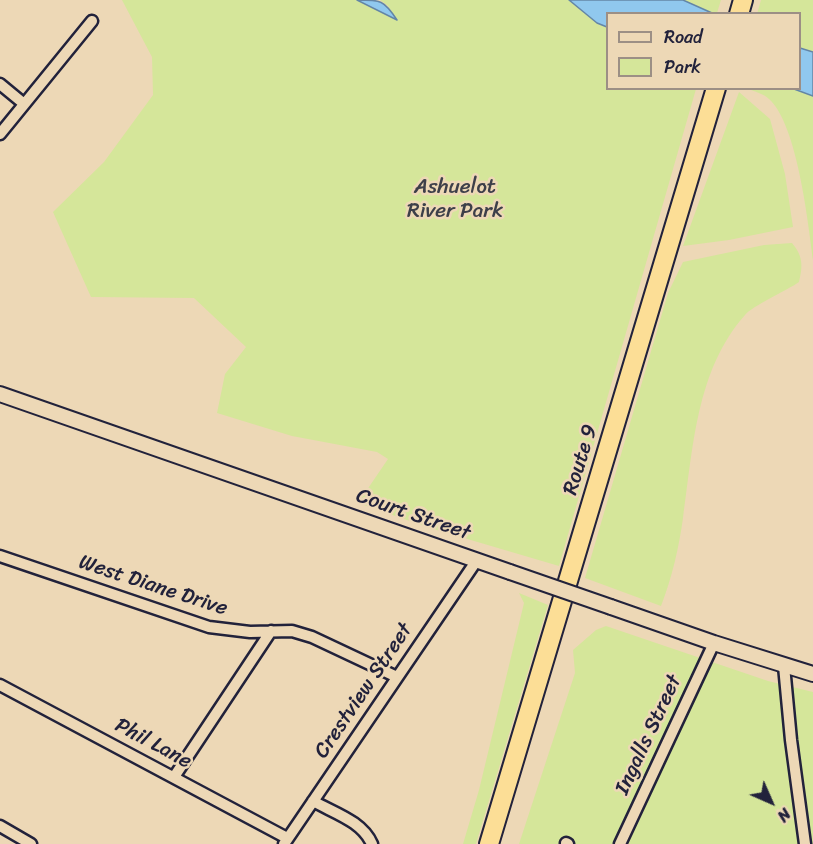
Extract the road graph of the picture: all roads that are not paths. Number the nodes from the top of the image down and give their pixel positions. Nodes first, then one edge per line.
1 (92, 21) dead end
2 (0, 84) edge
3 (715, 90) edge
4 (23, 104) junction
5 (0, 134) edge
6 (0, 394) edge
7 (0, 556) edge
8 (477, 560) junction
9 (271, 632) junction
10 (714, 643) junction
11 (784, 666) junction
12 (813, 674) edge
13 (397, 677) junction
14 (0, 685) edge
15 (174, 777) junction
16 (313, 801) junction
17 (0, 826) edge
18 (286, 841) edge
19 (31, 844) edge
20 (372, 844) edge
21 (489, 844) edge
22 (620, 844) edge
23 (805, 844) edge

1 - 4 street
2 - 4 street
3 - 21 highway, Route 9
4 - 5 street
6 - 8 main road, Court Street
7 - 9 street, West Diane Drive
8 - 10 main road, Court Street, bridge
8 - 13 street, Crestview Street
9 - 13 street, West Diane Drive
9 - 15 street
10 - 11 main road, Court Street
10 - 22 street, Ingalls Street
11 - 12 main road, Court Street
11 - 23 street
13 - 16 street, Crestview Street
14 - 15 street, Phil Lane
15 - 18 street, Phil Lane
16 - 18 street, Crestview Street
16 - 20 street
17 - 19 street

